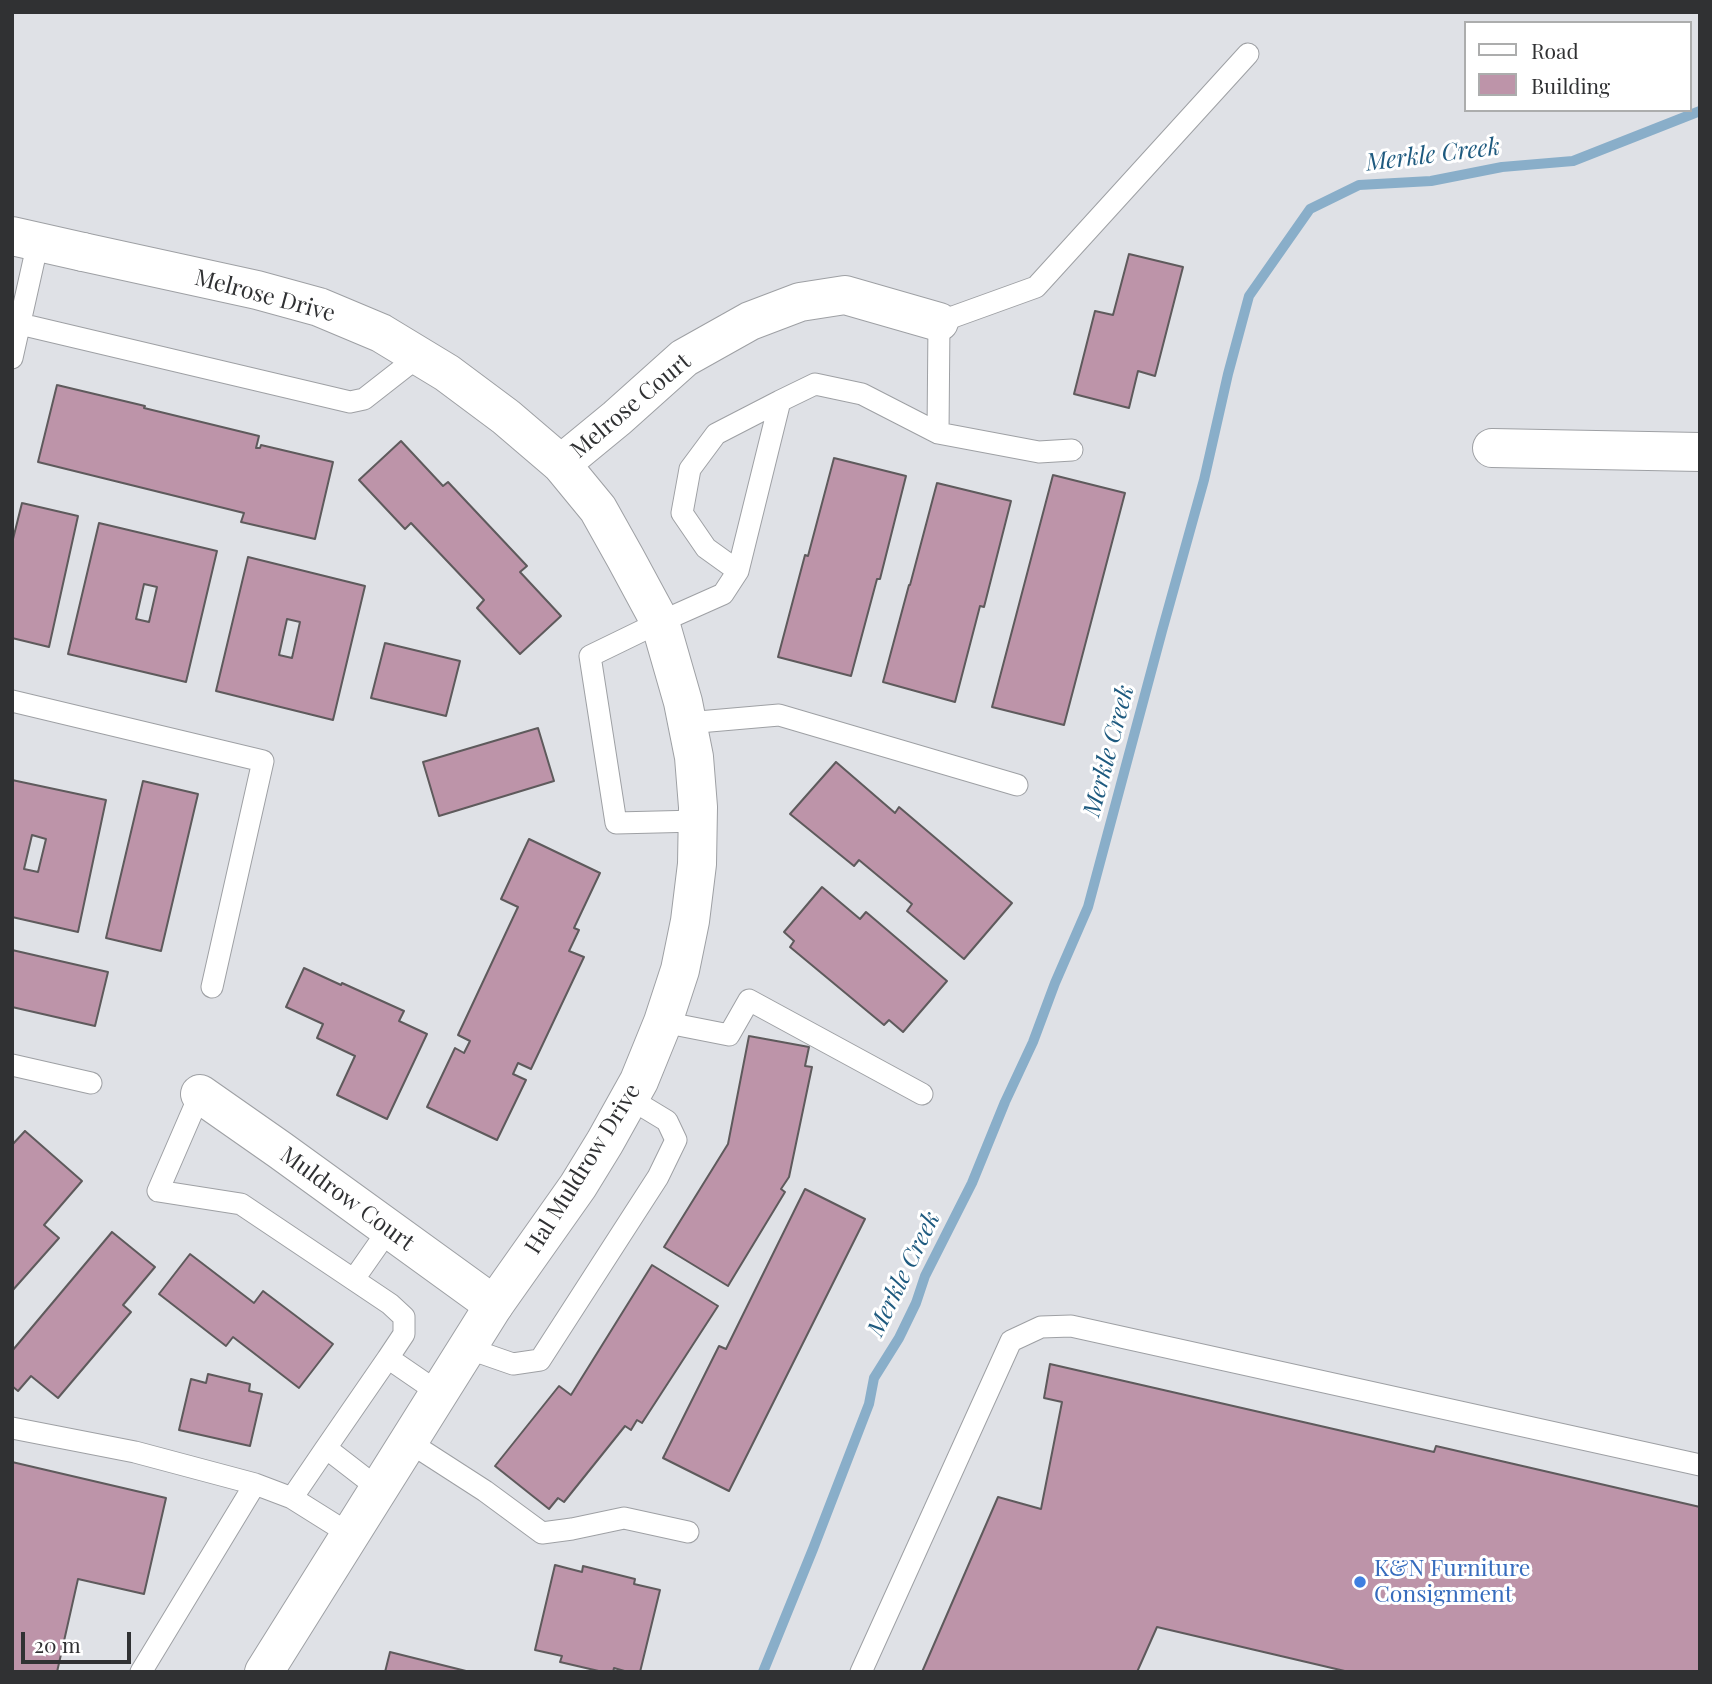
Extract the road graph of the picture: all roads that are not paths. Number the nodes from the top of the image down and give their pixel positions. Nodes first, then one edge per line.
1 (1248, 54) dead end
2 (25, 239) edge
3 (939, 322) junction
4 (20, 324) junction
5 (419, 356) junction
6 (12, 358) edge
7 (780, 401) junction
8 (938, 433) junction
9 (1492, 448) dead end
10 (1072, 450) dead end
11 (1700, 452) edge
12 (561, 464) junction
13 (738, 571) junction
14 (660, 622) junction
15 (12, 701) edge
16 (687, 723) junction
17 (1017, 785) dead end
18 (698, 821) junction
19 (212, 987) dead end
20 (663, 1022) junction
21 (12, 1065) edge
22 (91, 1083) dead end
23 (200, 1094) joint
24 (922, 1094) dead end
25 (629, 1098) junction
26 (390, 1230) junction
27 (354, 1279) junction
28 (494, 1305) junction
29 (467, 1348) junction
30 (388, 1358) junction
31 (439, 1393) junction
32 (12, 1428) edge
33 (409, 1441) junction
34 (326, 1448) junction
35 (1700, 1465) edge
36 (255, 1484) junction
37 (379, 1489) junction
38 (292, 1498) junction
39 (688, 1532) dead end
40 (351, 1535) junction
41 (141, 1672) edge
42 (264, 1672) edge
43 (861, 1672) edge

1 - 3 lane
2 - 4 lane
2 - 5 street, Melrose Drive
3 - 8 lane
3 - 12 street, Melrose Court
4 - 5 lane
4 - 6 lane
5 - 12 street, Melrose Drive
7 - 8 lane
7 - 13 lane
7 - 13 lane
8 - 10 lane
9 - 11 street
12 - 14 street, Hal Muldrow Drive
13 - 14 lane
14 - 16 street, Hal Muldrow Drive
14 - 18 lane
15 - 19 lane
16 - 17 lane
16 - 18 street, Hal Muldrow Drive
18 - 20 street, Hal Muldrow Drive
20 - 24 lane
20 - 25 street, Hal Muldrow Drive
21 - 22 lane
23 - 26 street, Muldrow Court
23 - 27 lane
25 - 28 street, Hal Muldrow Drive
25 - 29 lane
26 - 27 lane
26 - 28 street, Muldrow Court
27 - 30 lane
28 - 29 street, Hal Muldrow Drive
29 - 31 street, Hal Muldrow Drive
30 - 31 lane
30 - 34 lane
31 - 33 street, Hal Muldrow Drive
32 - 36 lane
33 - 37 street, Hal Muldrow Drive
33 - 39 lane
34 - 37 lane
34 - 38 lane
35 - 43 lane
36 - 38 lane
36 - 41 lane
37 - 40 street, Hal Muldrow Drive
38 - 40 lane
40 - 42 street, Hal Muldrow Drive

